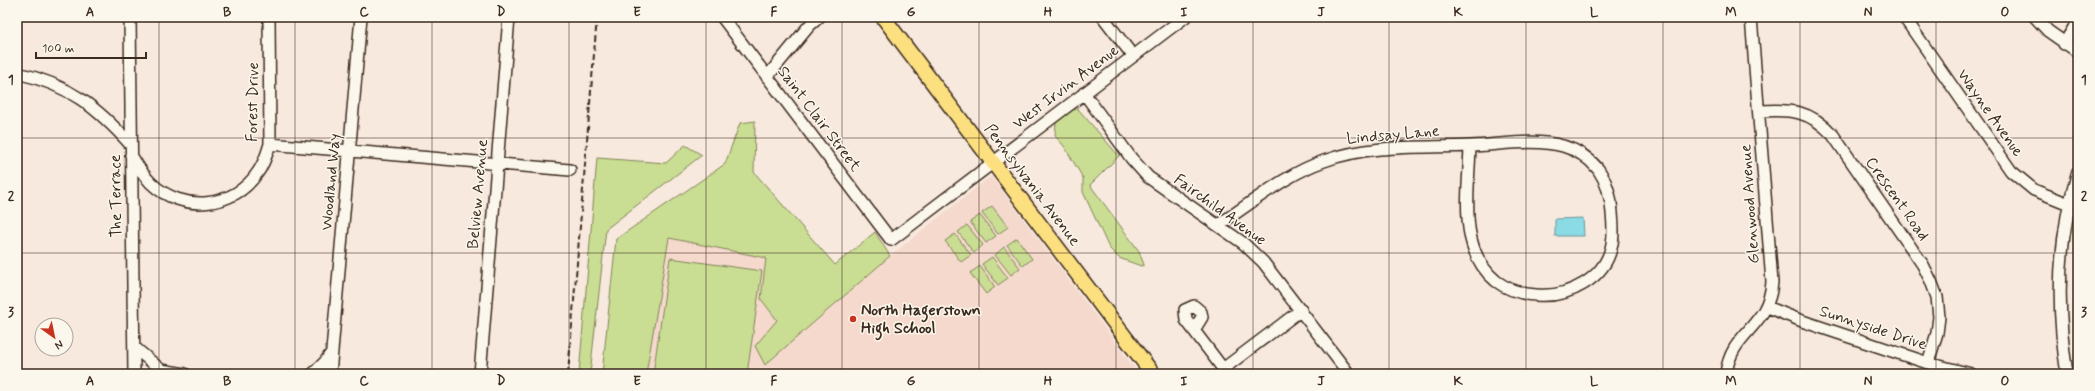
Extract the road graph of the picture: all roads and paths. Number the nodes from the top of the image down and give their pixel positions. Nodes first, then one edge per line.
1 (130, 17) edge
2 (269, 17) edge
3 (361, 17) edge
4 (509, 17) edge
5 (722, 17) edge
6 (819, 17) edge
7 (1103, 17) edge
8 (1185, 17) edge
9 (1751, 17) edge
10 (1904, 17) edge
11 (2035, 17) edge
12 (887, 20) edge
13 (2078, 21) edge
14 (2064, 44) junction
15 (2078, 52) edge
16 (1133, 56) junction
17 (17, 73) edge
18 (767, 77) junction
19 (1084, 94) junction
20 (1759, 111) junction
21 (270, 144) junction
22 (1470, 146) junction
23 (131, 150) junction
24 (349, 150) junction
25 (497, 162) junction
26 (994, 162) junction
27 (570, 170) dead end
28 (2078, 172) edge
29 (2069, 204) junction
30 (1218, 225) junction
31 (891, 240) joint
32 (1768, 307) junction
33 (1301, 310) junction
34 (1194, 330) dead end
35 (134, 347) junction
36 (333, 350) junction
37 (1928, 363) junction
38 (157, 372) edge
39 (1225, 372) edge
40 (134, 374) edge
41 (185, 374) edge
42 (313, 374) edge
43 (330, 374) edge
44 (480, 374) edge
45 (1154, 374) edge
46 (1349, 374) edge
47 (1726, 374) edge
48 (1971, 374) edge
49 (2067, 374) edge

1 - 23 street, The Terrace
2 - 21 street, Forest Drive
3 - 24 street, Woodland Way
4 - 25 street, Belview Avenue
5 - 18 street, Saint Clair Street
6 - 18 street
7 - 16 street
8 - 16 street, West Irvin Avenue
9 - 20 street, Glenwood Avenue
10 - 29 street, Wayne Avenue
11 - 14 street
12 - 26 main road, Pennsylvania Avenue
13 - 14 street
14 - 15 street
16 - 19 street, West Irvin Avenue
17 - 23 street, Forest Drive
18 - 31 street, Saint Clair Street
19 - 26 street, West Irvin Avenue
19 - 30 street, Fairchild Avenue
20 - 32 street, Glenwood Avenue
20 - 37 street, Crescent Road
21 - 23 street, Forest Drive
21 - 24 street
22 - 22 street, Lindsay Lane
22 - 30 street, Lindsay Lane
23 - 35 street, The Terrace
24 - 25 street
24 - 36 street, Woodland Way
25 - 27 street
25 - 44 street, Belview Avenue
26 - 31 street, West Irvin Avenue
26 - 45 main road, Pennsylvania Avenue
28 - 29 street
29 - 49 street
30 - 33 street, Fairchild Avenue
32 - 37 street, Sunnyside Drive
32 - 47 street, Glenwood Avenue
33 - 39 street
33 - 46 street, Fairchild Avenue
34 - 39 street
35 - 38 street
35 - 40 street, The Terrace
36 - 42 street
36 - 43 street, Woodland Way
37 - 48 street, Sunnyside Drive
38 - 41 street

